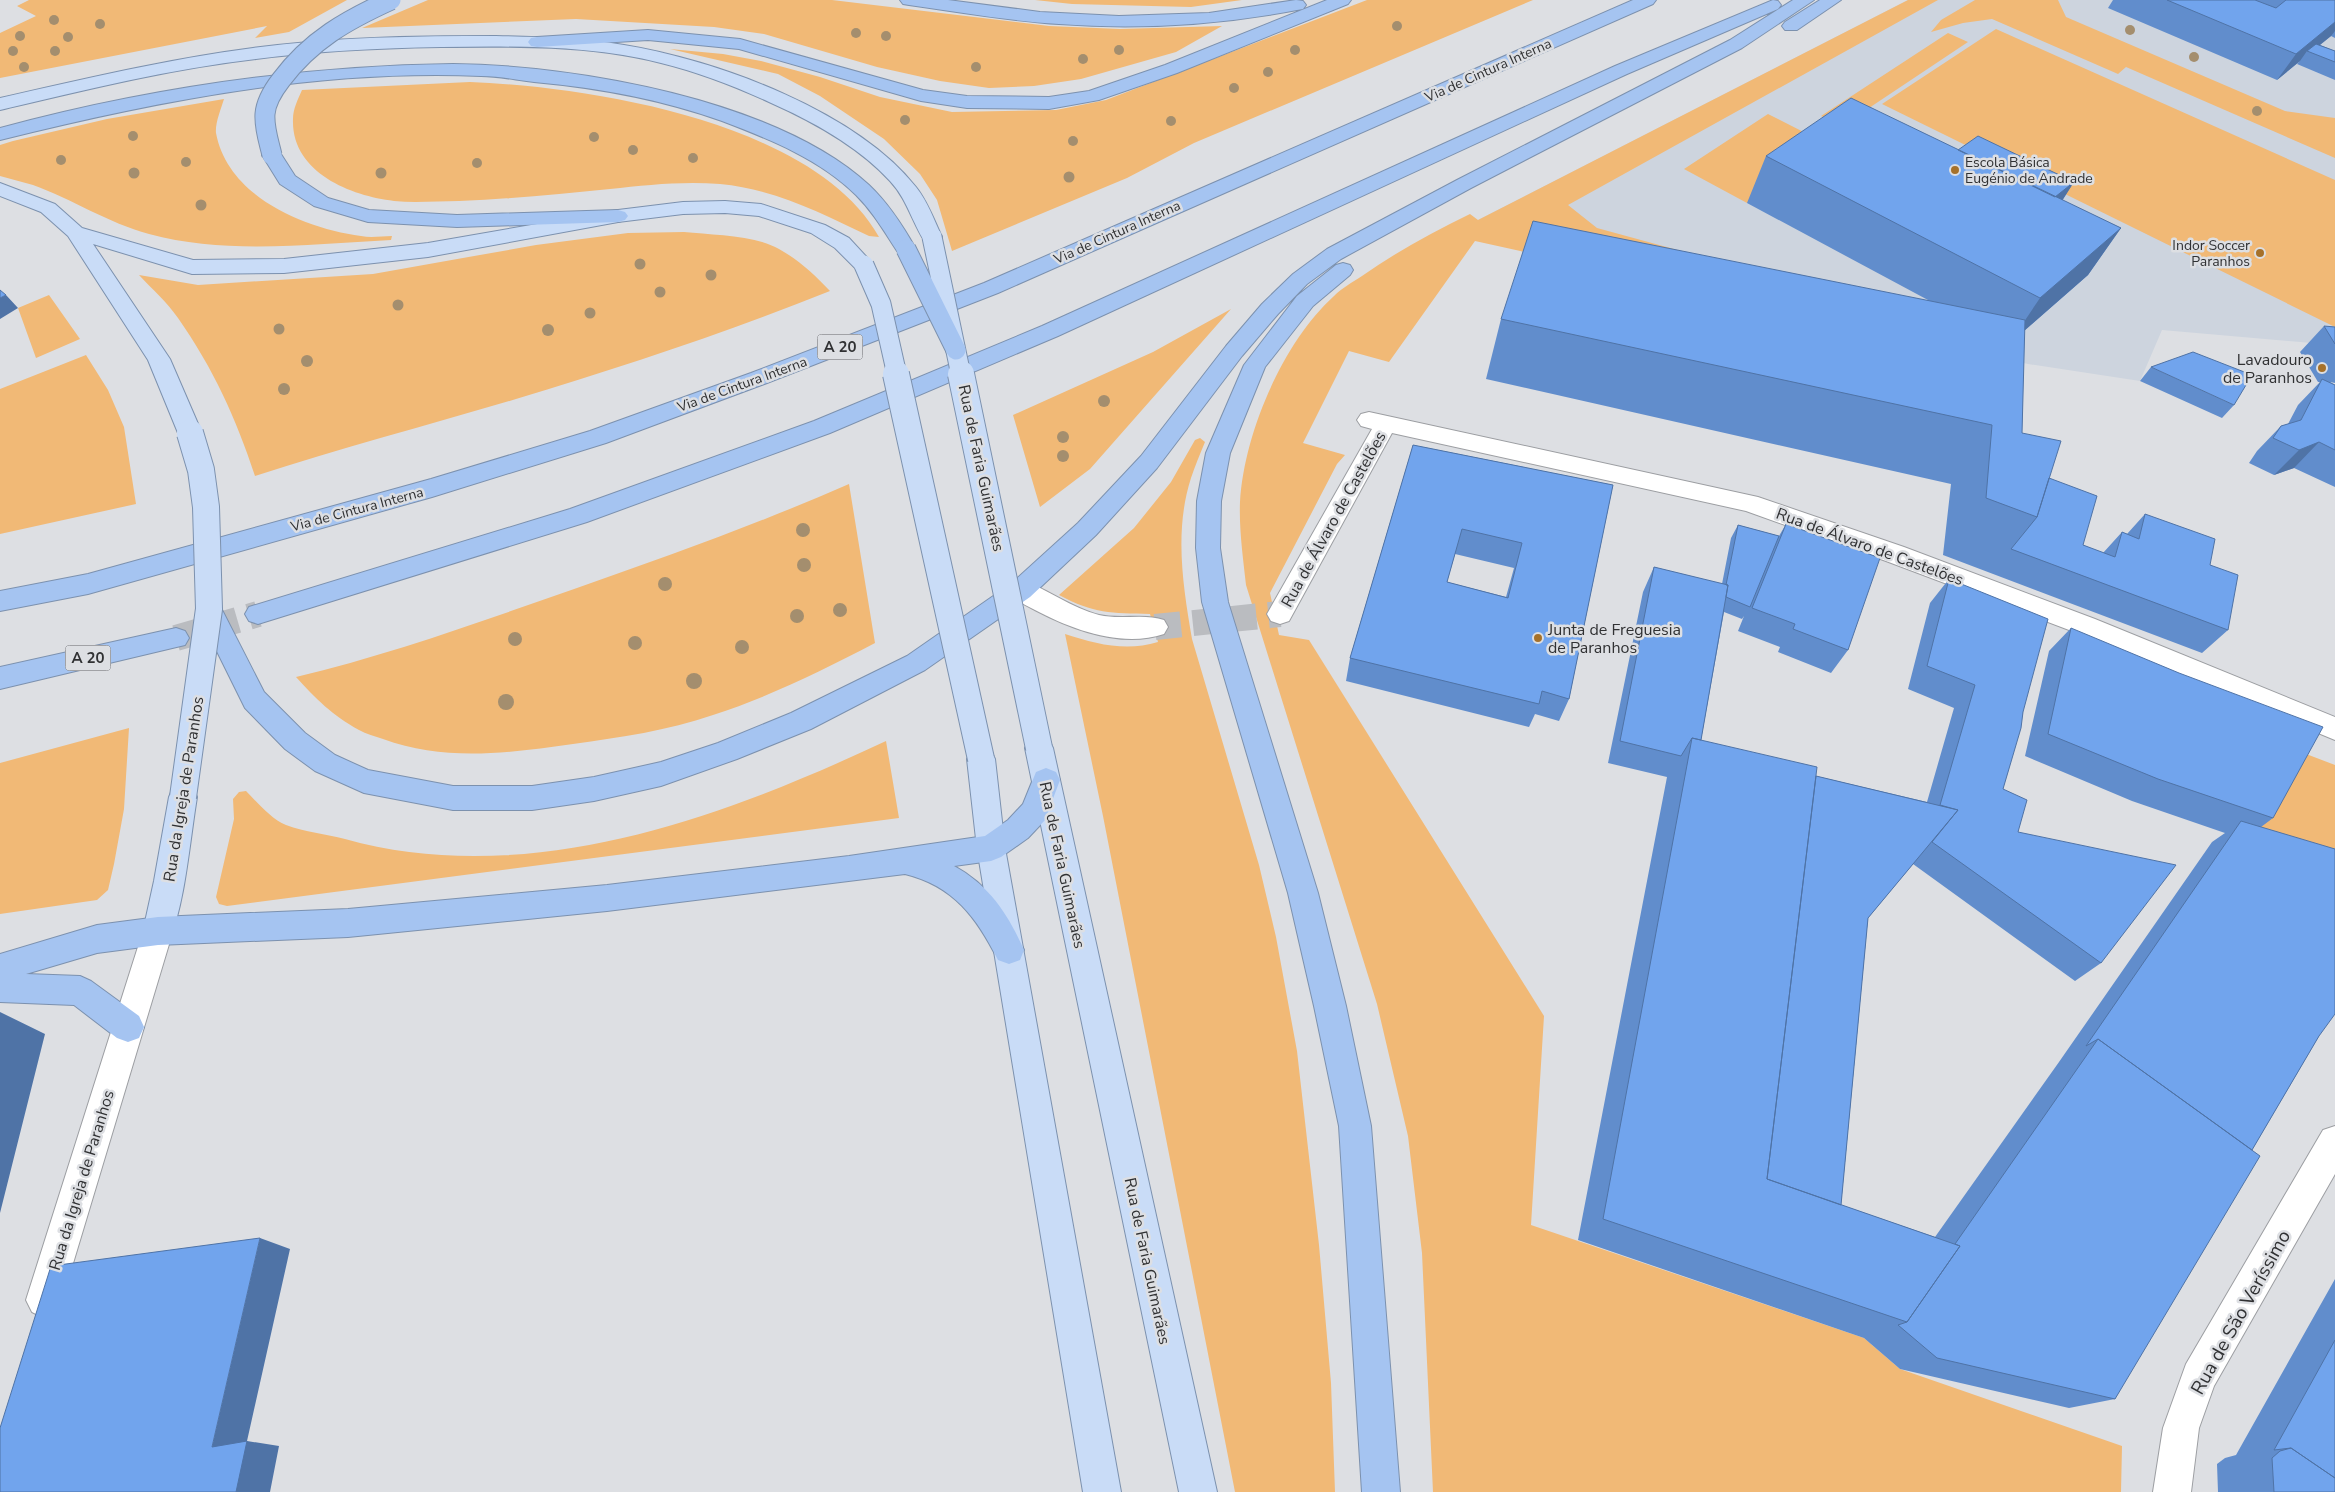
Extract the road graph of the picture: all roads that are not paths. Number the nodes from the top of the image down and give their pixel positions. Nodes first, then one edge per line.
1 (391, 0) edge
2 (909, 0) edge
3 (1321, 0) edge
4 (1342, 0) edge
5 (1647, 0) edge
6 (1783, 0) edge
7 (1805, 0) edge
8 (1832, 0) edge
9 (537, 42) junction
10 (0, 104) edge
11 (0, 134) edge
12 (0, 189) edge
13 (618, 216) junction
14 (75, 232) junction
15 (957, 351) junction
16 (1021, 590) junction
17 (0, 601) edge
18 (209, 609) junction
19 (258, 614) tunnel mouth
20 (1280, 614) dead end
21 (1155, 627) tunnel mouth
22 (176, 638) tunnel mouth
23 (0, 678) edge
24 (2335, 729) edge
25 (1046, 780) junction
26 (991, 848) junction
27 (905, 861) junction
28 (158, 931) junction
29 (1009, 950) junction
30 (0, 968) edge
31 (0, 988) edge
32 (128, 1027) junction
33 (2335, 1142) edge
34 (35, 1330) edge
35 (1102, 1492) edge
36 (1198, 1492) edge
37 (1381, 1492) edge
38 (2172, 1492) edge

1 - 13 highway, bridge
2 - 3 highway
4 - 9 highway
5 - 17 highway, Via de Cintura Interna / A 20
6 - 19 highway
7 - 16 highway
8 - 37 highway
9 - 10 main road, Rua de Faria Guimarães
9 - 15 main road, Rua de Faria Guimarães, bridge
11 - 15 highway, bridge
12 - 14 main road, Rua da Igreja de Paranhos
13 - 14 main road
13 - 26 main road, bridge
14 - 18 main road, Rua da Igreja de Paranhos, bridge
15 - 25 main road, Rua de Faria Guimarães, bridge
16 - 18 highway
16 - 21 street
18 - 28 main road, Rua da Igreja de Paranhos, bridge
20 - 24 street, Rua de Álvaro de Castelões
22 - 23 highway, A 20
25 - 26 highway
25 - 36 main road, Rua de Faria Guimarães
26 - 27 highway
26 - 29 main road
27 - 28 highway
27 - 29 highway
28 - 30 highway
28 - 32 street, Rua da Igreja de Paranhos
29 - 35 main road
31 - 32 highway
32 - 34 street, Rua da Igreja de Paranhos
33 - 38 street, Rua de São Veríssimo

